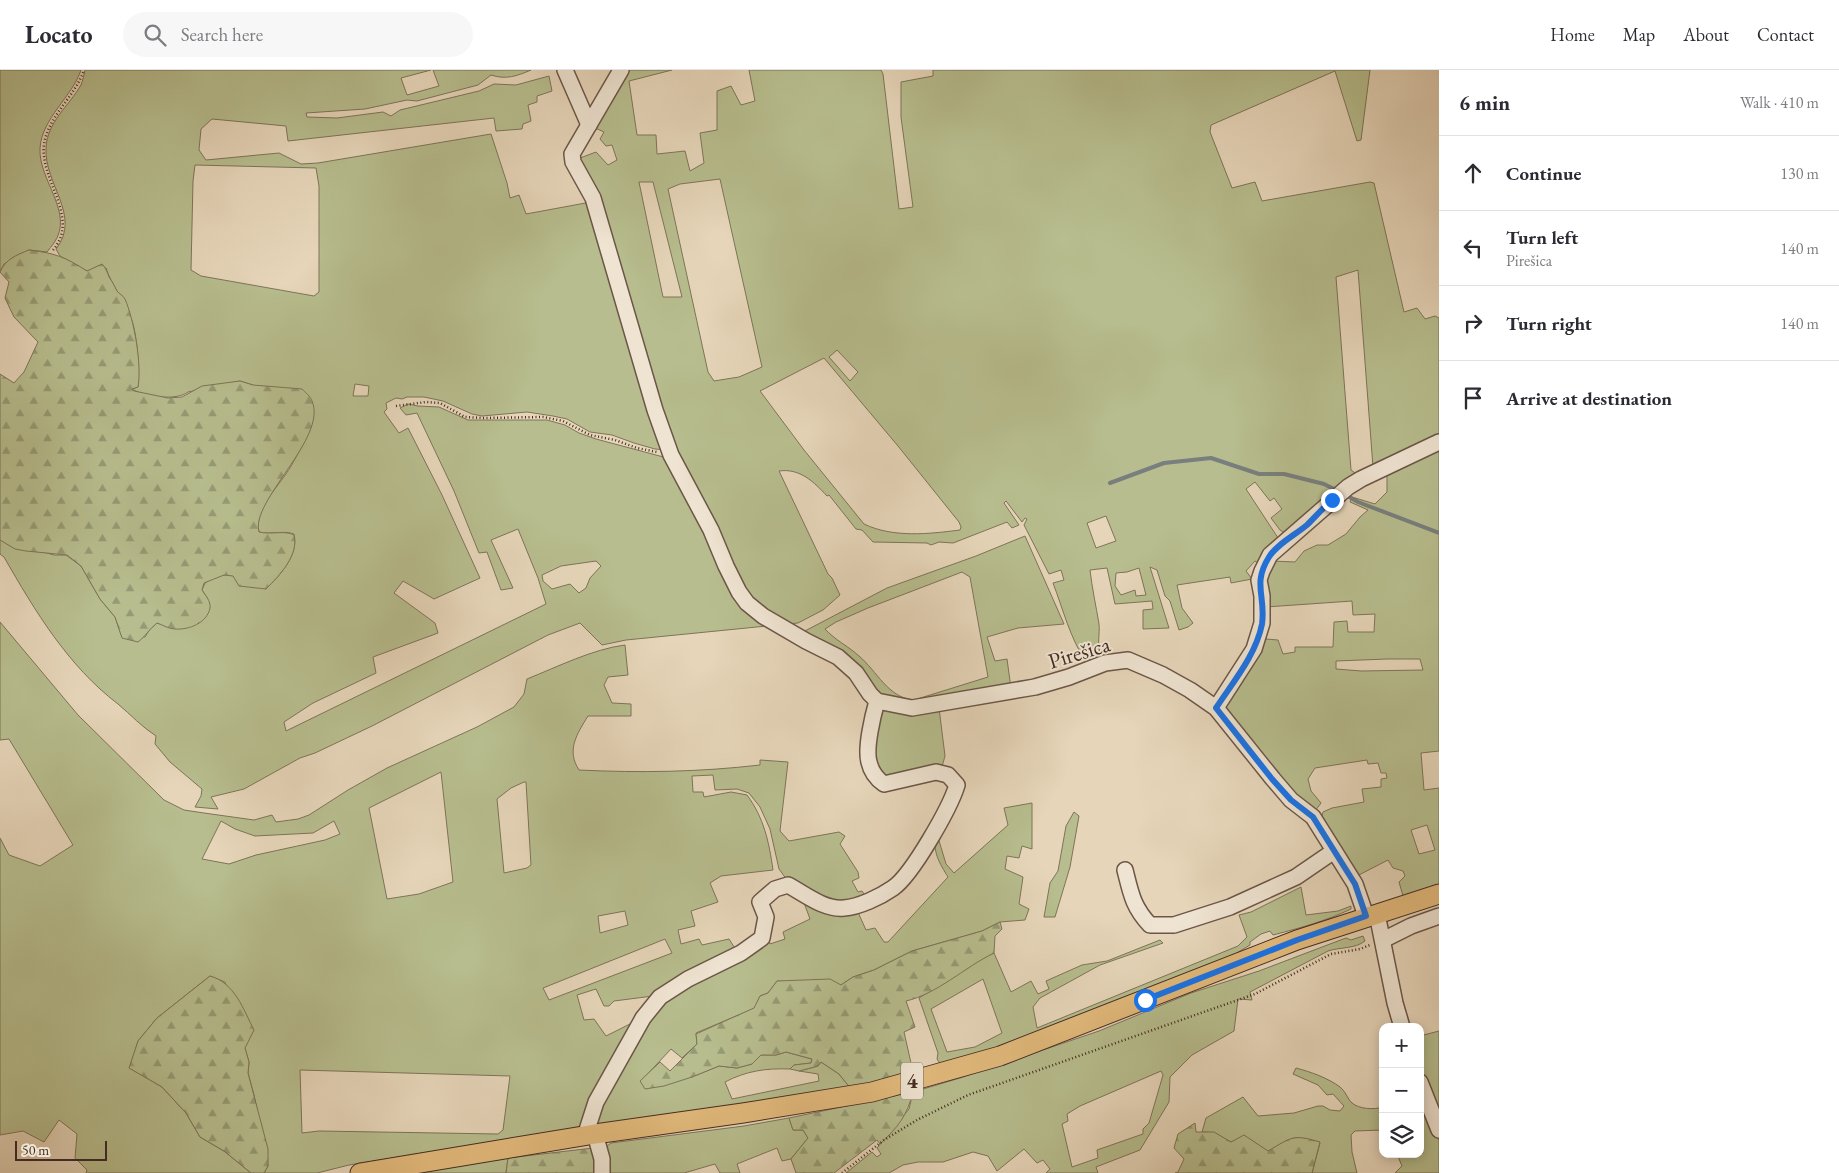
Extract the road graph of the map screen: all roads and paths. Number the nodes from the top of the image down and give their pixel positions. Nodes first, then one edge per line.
1 (84, 70) edge
2 (565, 70) edge
3 (621, 70) edge
4 (588, 125) junction
5 (53, 250) dead end
6 (396, 406) dead end
7 (1439, 442) edge
8 (671, 455) junction
9 (877, 701) junction
10 (1216, 708) junction
11 (1334, 851) junction
12 (1125, 870) dead end
13 (1439, 894) edge
14 (1371, 915) junction
15 (1439, 916) edge
16 (1383, 940) junction
17 (1401, 1023) edge
18 (1424, 1092) edge
19 (1439, 1130) edge
20 (590, 1135) junction
21 (360, 1173) edge
22 (602, 1173) edge
23 (842, 1173) edge

1 - 5 path
2 - 4 street
3 - 4 street
4 - 8 street
6 - 8 path
7 - 10 street
8 - 9 street
9 - 10 street, Pirešica
9 - 20 street
10 - 11 street, Pirešica
11 - 12 street
11 - 14 street, Pirešica
13 - 14 main road, 4
14 - 16 street, Pirešica
14 - 20 main road, 4
15 - 16 street
16 - 17 street, Pirešica
16 - 23 path
18 - 19 street
20 - 21 main road, 4
20 - 22 street

